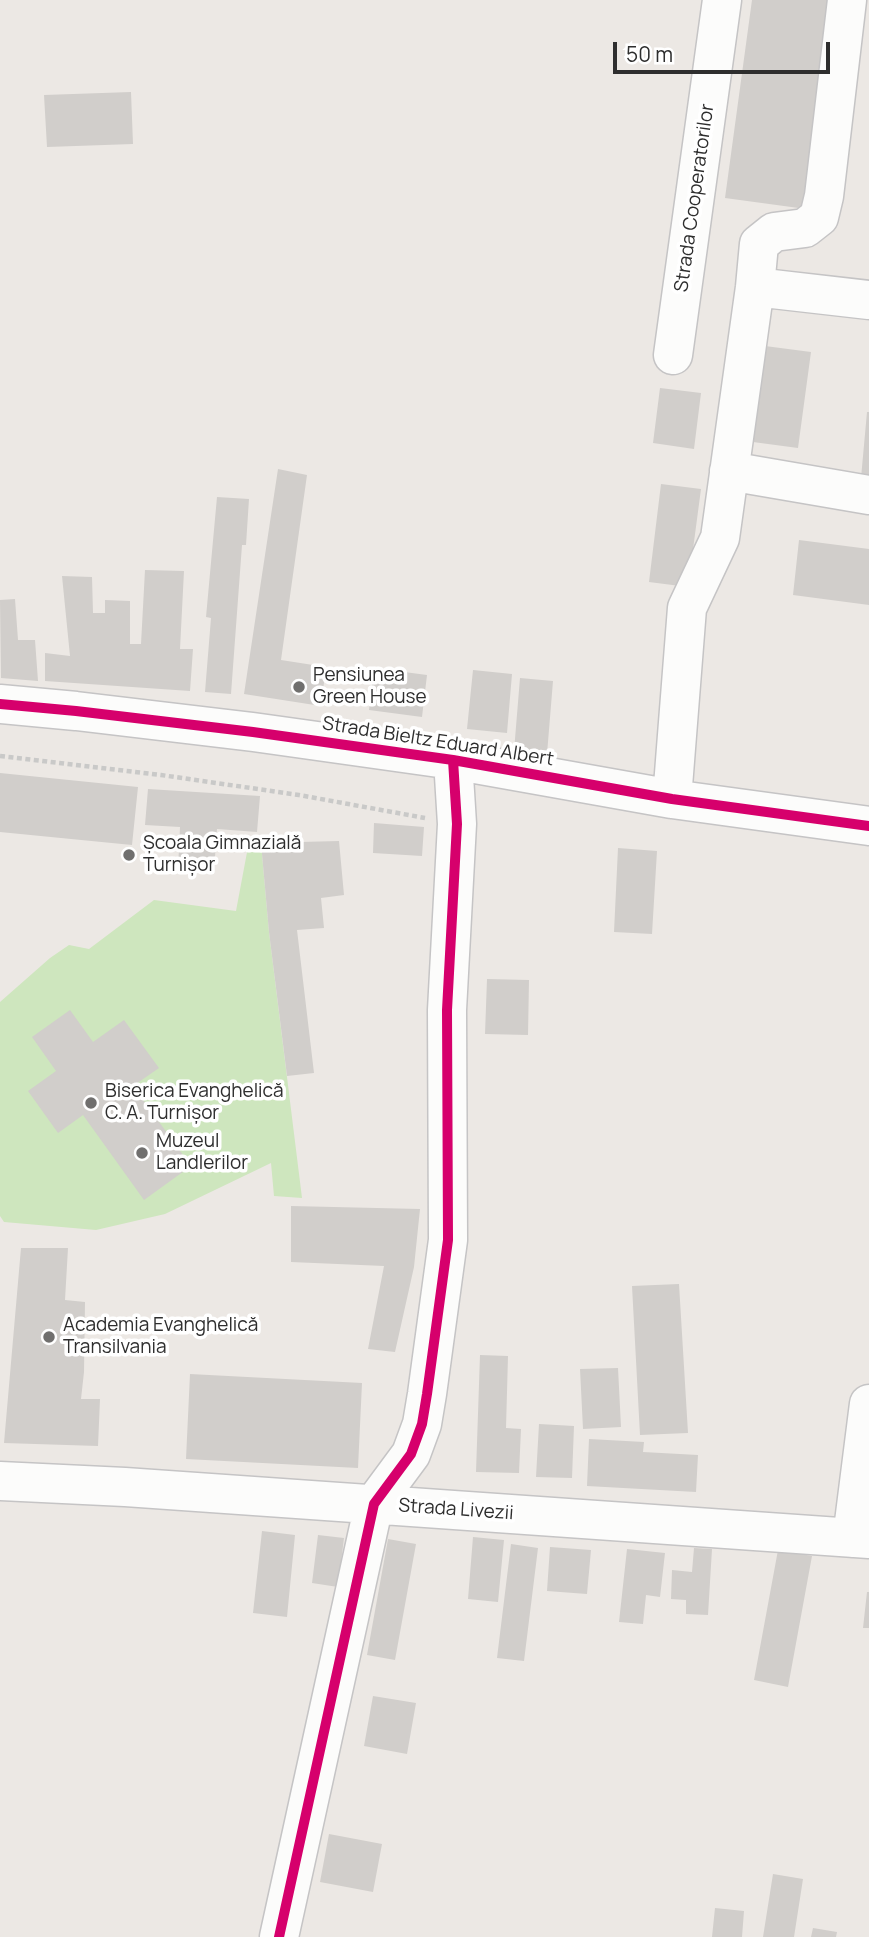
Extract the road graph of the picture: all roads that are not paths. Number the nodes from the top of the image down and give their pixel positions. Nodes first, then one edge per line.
1 (722, 0) edge
2 (847, 0) edge
3 (856, 39) edge
4 (755, 287) junction
5 (869, 300) edge
6 (673, 355) dead end
7 (729, 471) junction
8 (869, 495) edge
9 (0, 705) edge
10 (453, 760) junction
11 (672, 799) junction
12 (869, 826) edge
13 (869, 1404) edge
14 (0, 1480) edge
15 (374, 1504) junction
16 (861, 1539) edge
17 (279, 1937) edge

1 - 6 street, Strada Cooperatorilor
2 - 3 street
3 - 4 street
4 - 5 street
4 - 7 street
7 - 8 street
7 - 11 street
9 - 10 street, Strada Bieltz Eduard Albert
10 - 11 street, Strada Bieltz Eduard Albert
10 - 15 street
11 - 12 street, Strada Bieltz Eduard Albert
13 - 16 street
14 - 15 street, Strada Livezii
15 - 16 street, Strada Livezii
15 - 17 street

